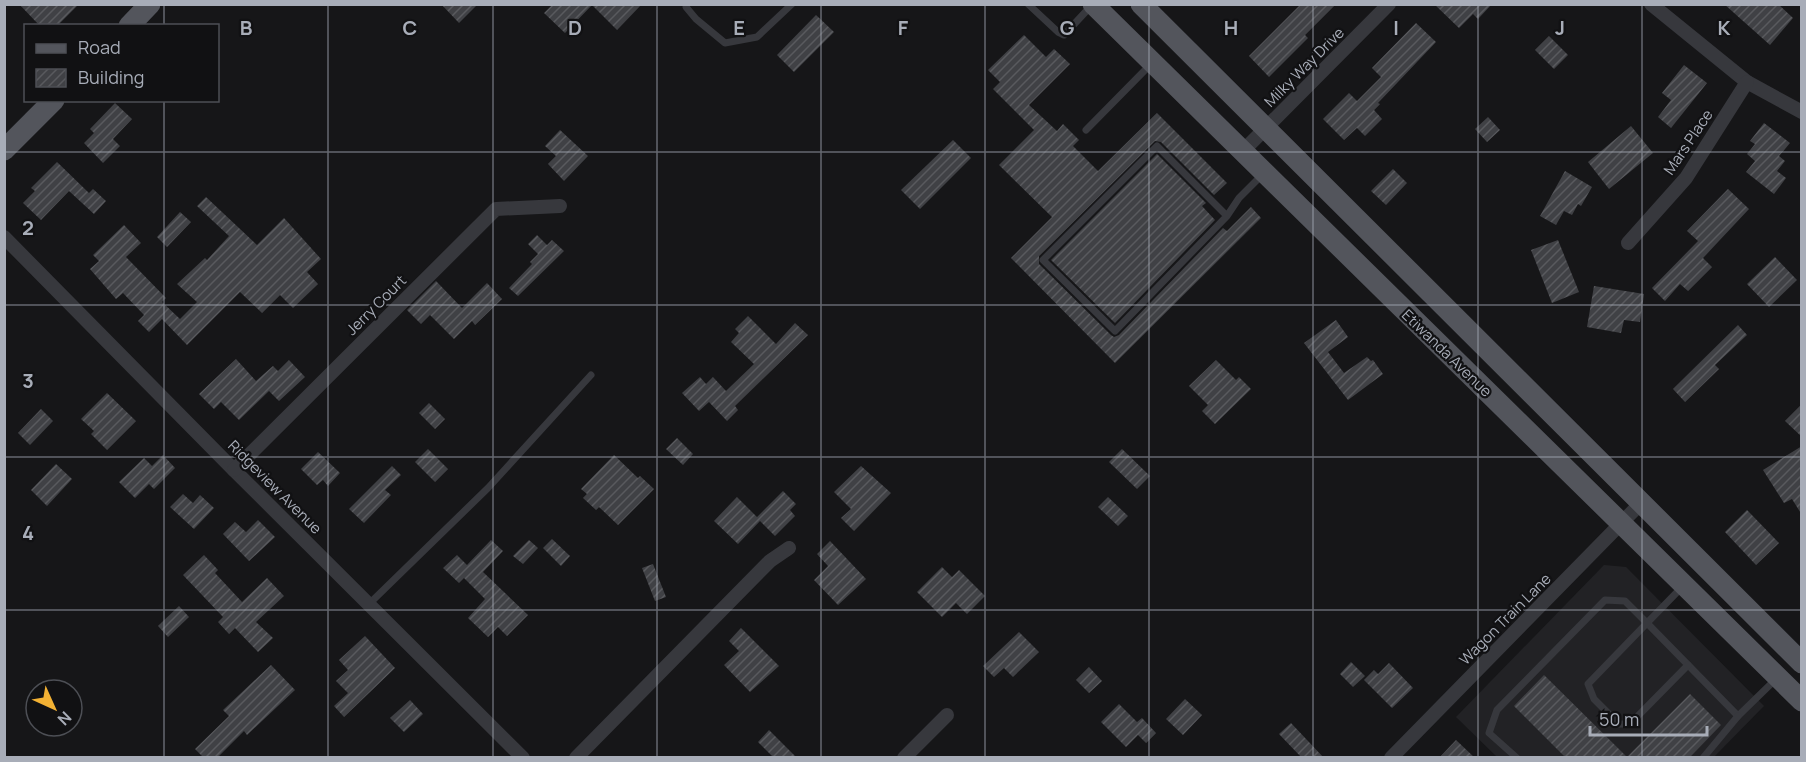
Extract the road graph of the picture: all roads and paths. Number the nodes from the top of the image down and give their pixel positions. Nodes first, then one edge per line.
1 (150, 4) edge
2 (687, 4) edge
3 (792, 4) edge
4 (1028, 4) edge
5 (1141, 4) edge
6 (1389, 4) edge
7 (1651, 4) edge
8 (1093, 5) edge
9 (131, 24) edge
10 (1152, 63) junction
11 (1747, 82) junction
12 (52, 102) edge
13 (1802, 112) edge
14 (1266, 128) junction
15 (1086, 130) dead end
16 (4, 150) edge
17 (1242, 152) junction
18 (1264, 174) junction
19 (560, 206) dead end
20 (1227, 216) junction
21 (4, 237) edge
22 (1628, 243) dead end
23 (591, 375) dead end
24 (234, 470) junction
25 (1641, 503) junction
26 (1621, 525) junction
27 (789, 548) dead end
28 (1683, 585) junction
29 (369, 604) junction
30 (1647, 623) junction
31 (1802, 663) edge
32 (1688, 665) junction
33 (1777, 677) junction
34 (1802, 701) edge
35 (947, 715) dead end
36 (1738, 716) junction
37 (524, 758) edge
38 (576, 758) edge
39 (904, 758) edge
40 (1391, 758) edge
41 (1517, 758) edge
42 (1702, 758) edge

1 - 9 main road
2 - 3 lane
4 - 8 lane
5 - 14 main road, Etiwanda Avenue
6 - 14 street, Milky Way Drive
7 - 11 street
8 - 10 main road, Etiwanda Avenue
10 - 15 lane
10 - 17 main road, Etiwanda Avenue
11 - 13 street
11 - 22 street, Mars Place
12 - 16 main road
14 - 17 street, Milky Way Drive
14 - 25 main road, Etiwanda Avenue
17 - 18 main road, Etiwanda Avenue
18 - 20 lane
18 - 26 main road, Etiwanda Avenue
19 - 24 street, Jerry Court
20 - 20 lane
21 - 24 street, Ridgeview Avenue
23 - 29 lane
24 - 29 street, Ridgeview Avenue
25 - 26 street, Wagon Train Lane
25 - 31 main road, Etiwanda Avenue
26 - 28 main road, Etiwanda Avenue
26 - 40 street, Wagon Train Lane
27 - 38 street
28 - 30 lane
28 - 33 main road, Etiwanda Avenue
29 - 37 street, Ridgeview Avenue
30 - 32 lane
30 - 32 lane
30 - 41 lane
32 - 36 lane
33 - 34 main road, Etiwanda Avenue
33 - 36 lane
35 - 39 street
36 - 42 lane

